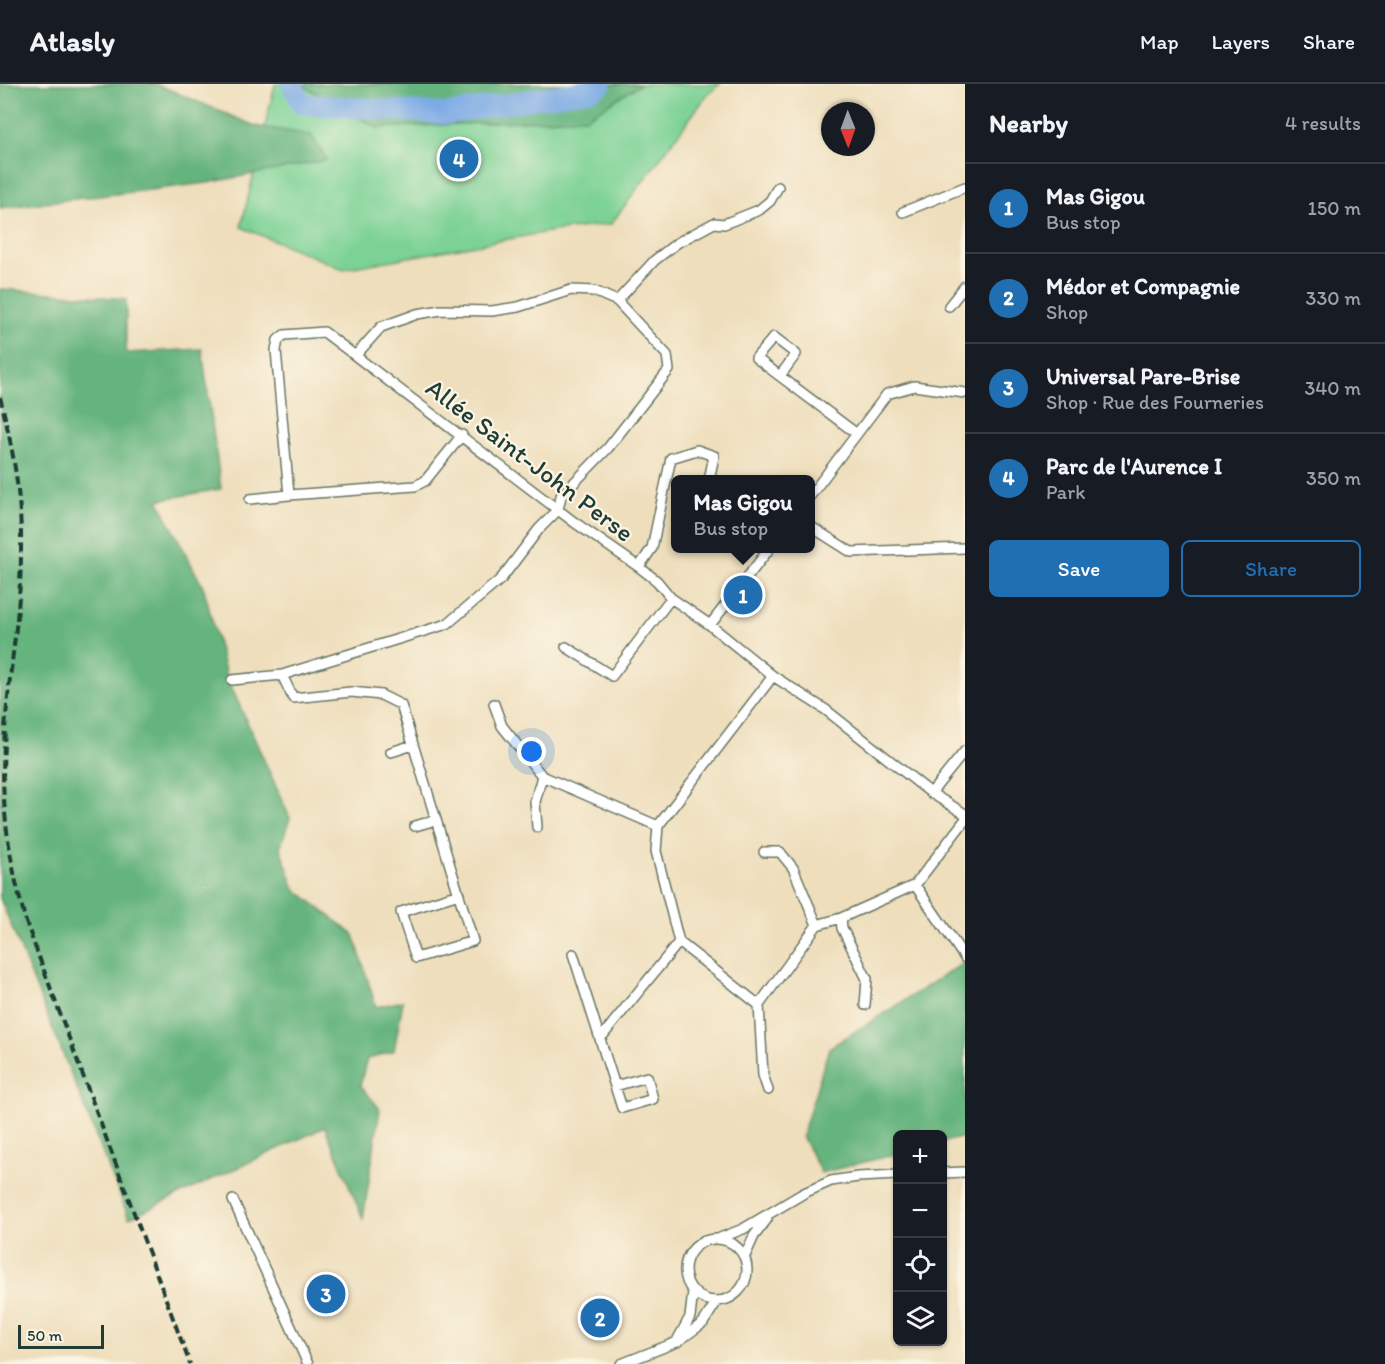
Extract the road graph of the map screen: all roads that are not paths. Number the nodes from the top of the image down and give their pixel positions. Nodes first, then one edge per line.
1 (778, 187) dead end
2 (965, 187) edge
3 (903, 212) dead end
4 (965, 286) edge
5 (617, 301) junction
6 (948, 306) dead end
7 (356, 355) junction
8 (780, 376) dead end
9 (965, 393) edge
10 (856, 434) junction
11 (462, 435) junction
12 (671, 475) edge
13 (710, 475) edge
14 (671, 482) edge
15 (815, 488) edge
16 (289, 495) junction
17 (249, 499) dead end
18 (558, 510) junction
19 (815, 529) edge
20 (965, 548) edge
21 (767, 553) edge
22 (639, 567) junction
23 (671, 598) junction
24 (710, 625) junction
25 (566, 647) dead end
26 (282, 675) junction
27 (773, 676) junction
28 (232, 680) dead end
29 (494, 704) dead end
30 (413, 745) junction
31 (965, 751) edge
32 (391, 752) dead end
33 (542, 776) junction
34 (931, 793) junction
35 (965, 814) edge
36 (436, 820) junction
37 (965, 820) edge
38 (415, 826) dead end
39 (658, 826) junction
40 (537, 827) dead end
41 (764, 852) dead end
42 (915, 885) junction
43 (459, 894) junction
44 (841, 918) junction
45 (817, 925) junction
46 (678, 942) junction
47 (573, 954) dead end
48 (965, 958) edge
49 (759, 1005) junction
50 (865, 1005) dead end
51 (600, 1039) junction
52 (615, 1086) dead end
53 (768, 1090) dead end
54 (965, 1172) edge
55 (947, 1173) edge
56 (893, 1175) edge
57 (233, 1200) dead end
58 (770, 1214) junction
59 (719, 1239) junction
60 (745, 1256) junction
61 (693, 1292) junction
62 (717, 1302) junction
63 (677, 1342) junction
64 (308, 1364) edge
65 (621, 1364) edge

1 - 5 street
2 - 3 street
4 - 6 street
5 - 7 street
5 - 18 street
7 - 11 street, Allée Saint-John Perse
7 - 16 street, Allée Saint-John Perse
8 - 10 street
9 - 10 street
10 - 15 street
11 - 16 street
11 - 18 street, Allée Saint-John Perse
12 - 13 street
14 - 22 street
16 - 17 street
18 - 22 street, Allée Saint-John Perse
18 - 26 street
19 - 20 street
21 - 24 street
22 - 23 street, Allée Saint-John Perse
23 - 24 street, Allée Saint-John Perse
23 - 25 street
24 - 27 street, Allée Saint-John Perse
26 - 28 street
26 - 30 street
27 - 34 street, Allée Saint-John Perse
27 - 39 street
29 - 33 street
30 - 32 street
30 - 36 street
31 - 34 street
33 - 39 street
33 - 40 street
34 - 35 street, Allée Saint-John Perse
36 - 38 street
36 - 43 street
37 - 42 street
39 - 46 street
41 - 45 street
42 - 44 street
42 - 48 street
43 - 43 street
44 - 45 street
44 - 50 street
45 - 49 street
46 - 49 street
46 - 51 street
47 - 51 street
49 - 53 street
51 - 52 street
54 - 55 street
56 - 58 street
57 - 64 street
58 - 59 street
58 - 60 street
59 - 60 street
59 - 61 street
60 - 62 street
61 - 62 street
61 - 63 street
62 - 63 street
63 - 65 street

